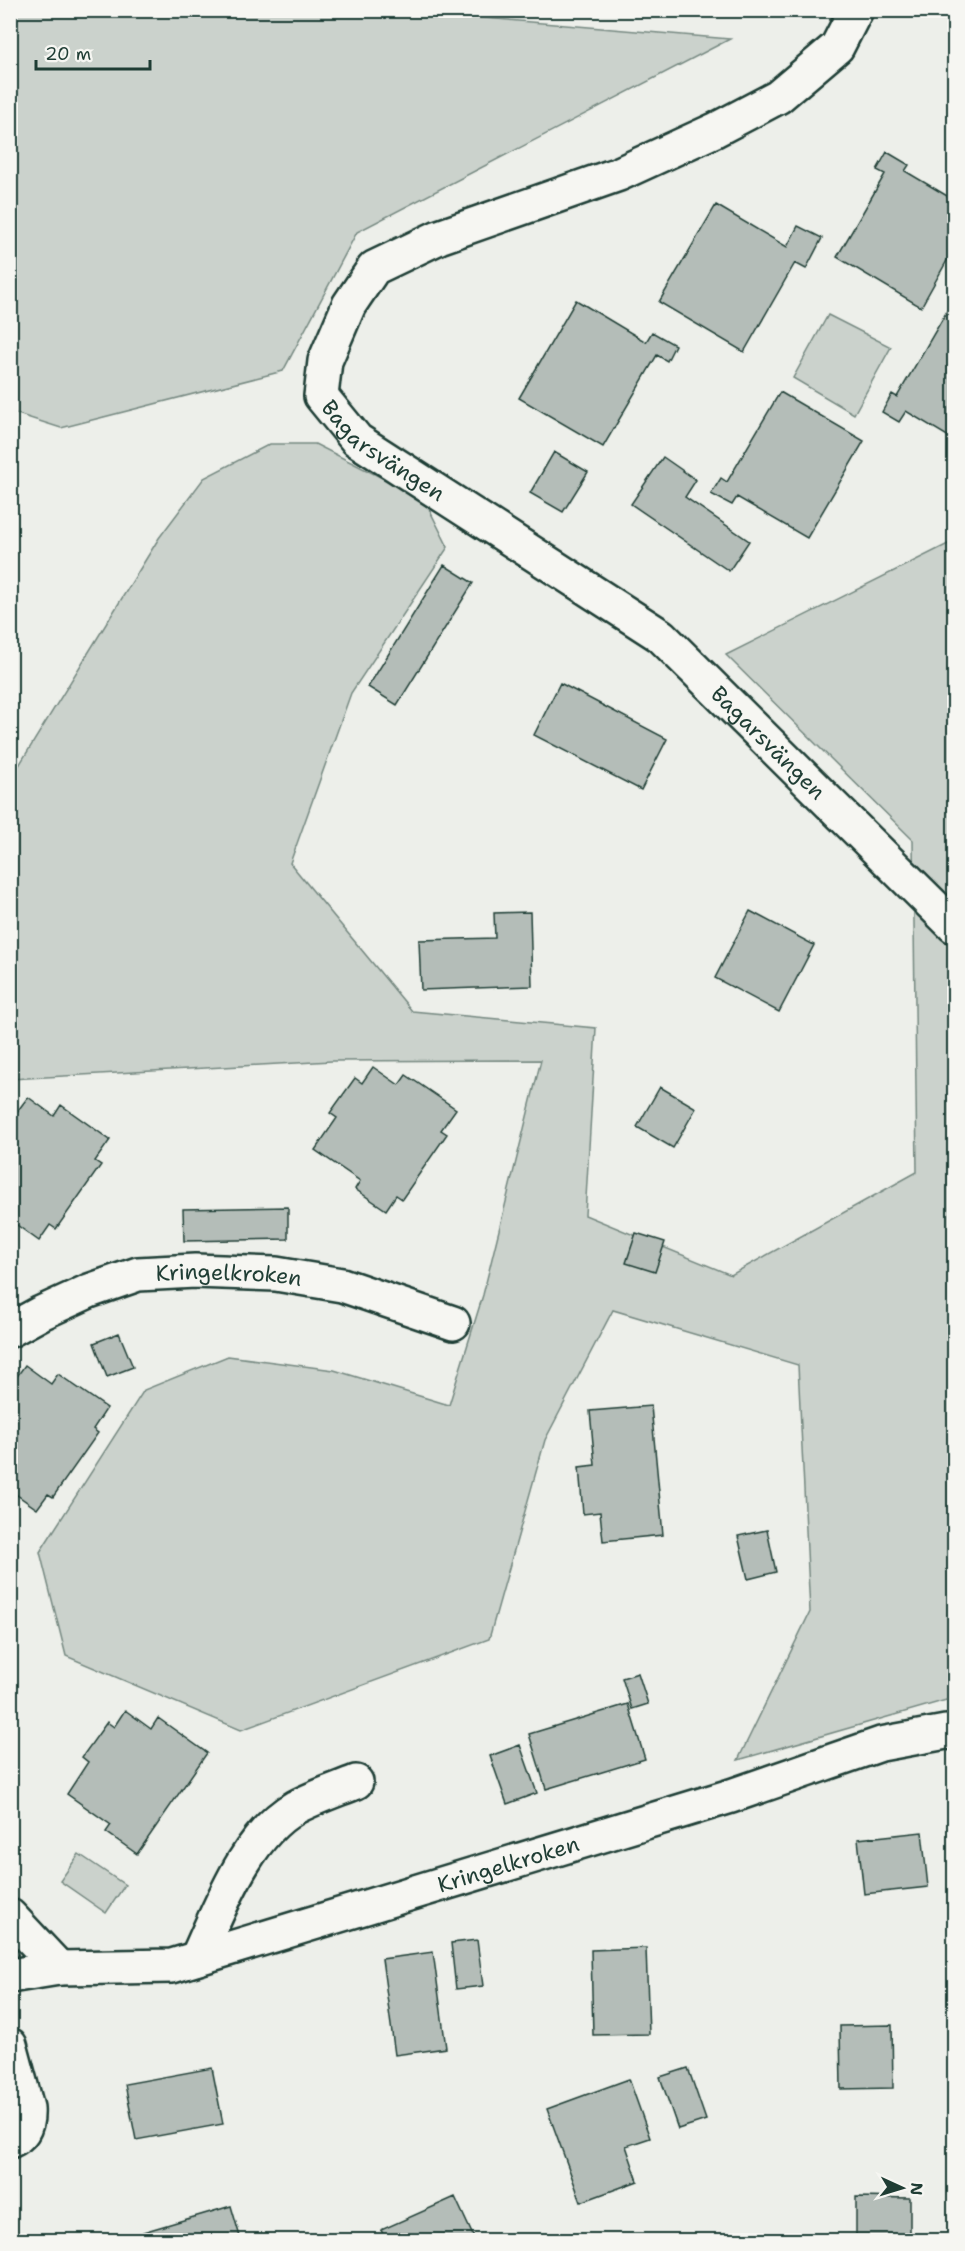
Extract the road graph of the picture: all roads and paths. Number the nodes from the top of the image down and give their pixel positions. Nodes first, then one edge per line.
1 (856, 10) edge
2 (954, 926) edge
3 (453, 1323) dead end
4 (10, 1330) edge
5 (954, 1733) edge
6 (356, 1782) dead end
7 (10, 1916) edge
8 (197, 1958) junction
9 (59, 1968) junction
10 (10, 1976) edge
11 (10, 2045) edge
12 (10, 2141) edge

1 - 2 street, Bagarsvängen
3 - 4 street, Kringelkroken
5 - 8 street, Kringelkroken
6 - 8 street
7 - 9 street
8 - 9 street, Kringelkroken
9 - 10 street, Kringelkroken
11 - 12 street

